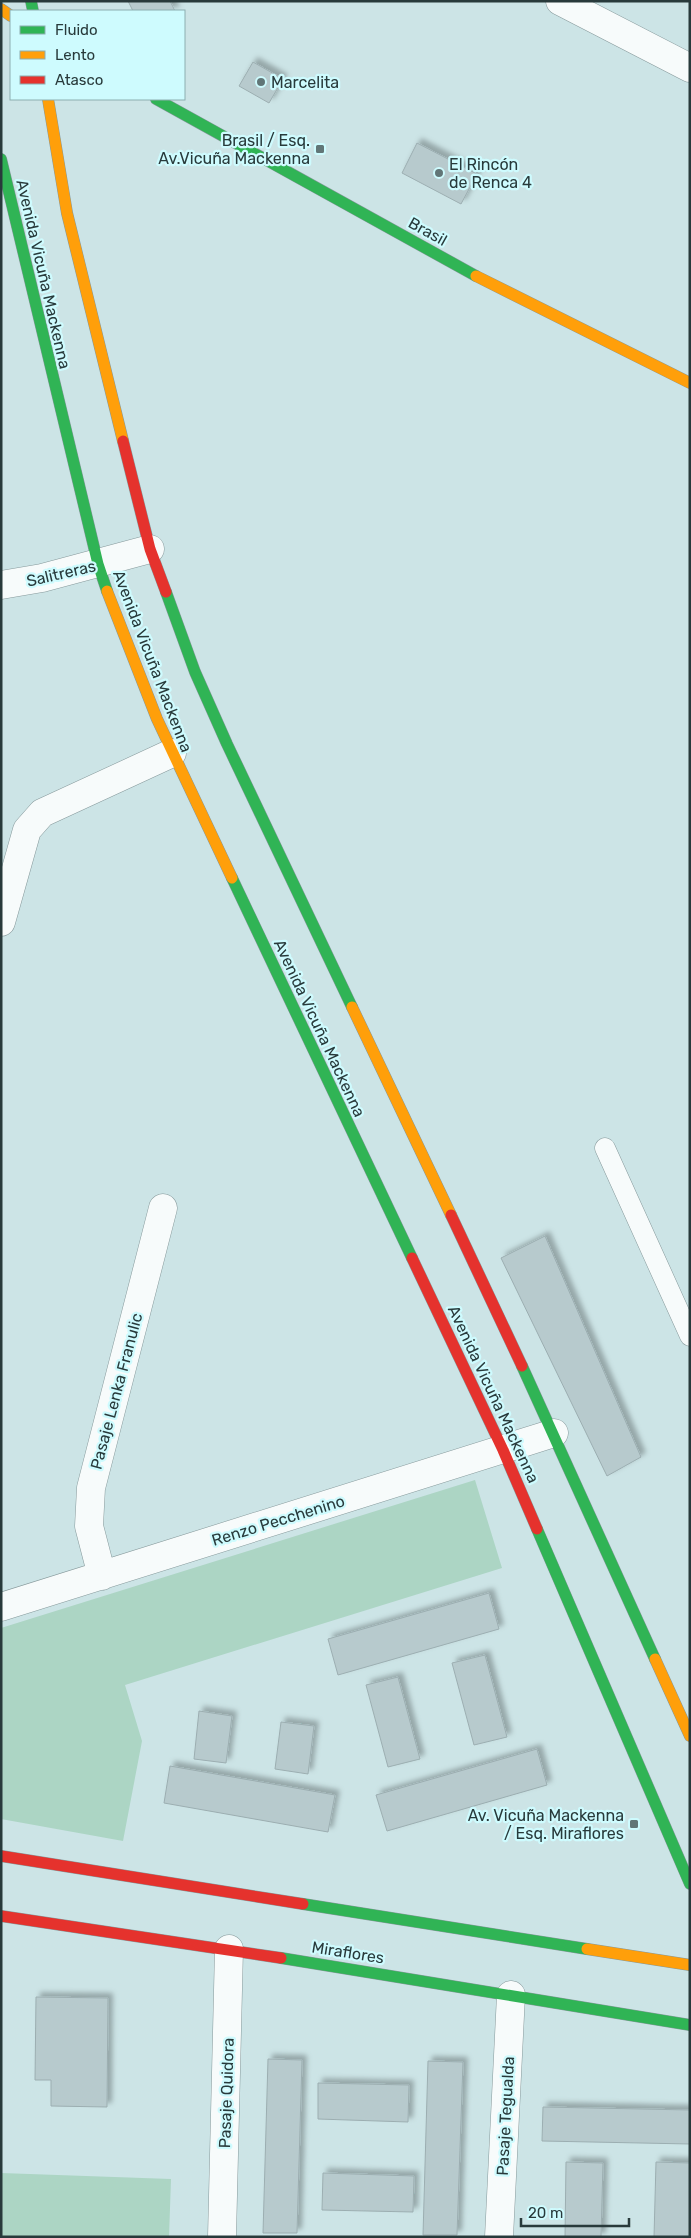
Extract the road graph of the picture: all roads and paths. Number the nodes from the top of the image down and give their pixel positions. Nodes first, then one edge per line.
1 (560, 1) edge
2 (690, 68) edge
3 (48, 100) edge
4 (158, 100) edge
5 (1, 159) edge
6 (690, 383) edge
7 (150, 549) junction
8 (98, 564) junction
9 (1, 585) edge
10 (172, 754) junction
11 (1, 922) edge
12 (605, 1148) dead end
13 (163, 1208) dead end
14 (690, 1336) edge
15 (554, 1433) junction
16 (503, 1450) junction
17 (102, 1576) junction
18 (1, 1607) edge
19 (690, 1736) edge
20 (1, 1856) edge
21 (690, 1884) edge
22 (1, 1916) edge
23 (229, 1949) junction
24 (690, 1965) edge
25 (511, 1994) junction
26 (690, 2025) edge
27 (222, 2237) edge
28 (499, 2237) edge

1 - 2 street
3 - 7 street
4 - 6 street, Brasil
5 - 8 street, Avenida Vicuña Mackenna
7 - 8 street, Salitreras
7 - 15 street
8 - 9 street, Salitreras
8 - 10 street, Avenida Vicuña Mackenna
10 - 11 street
10 - 16 street, Avenida Vicuña Mackenna
12 - 14 lane
13 - 17 street, Pasaje Lenka Franulic
15 - 16 street, Renzo Pecchenino
15 - 19 street
16 - 17 street, Renzo Pecchenino
16 - 21 street, Avenida Vicuña Mackenna
17 - 18 street, Renzo Pecchenino
20 - 24 street
22 - 23 street, Miraflores
23 - 25 street, Miraflores
23 - 27 street, Pasaje Quidora
25 - 26 street, Miraflores
25 - 28 street, Pasaje Tegualda

